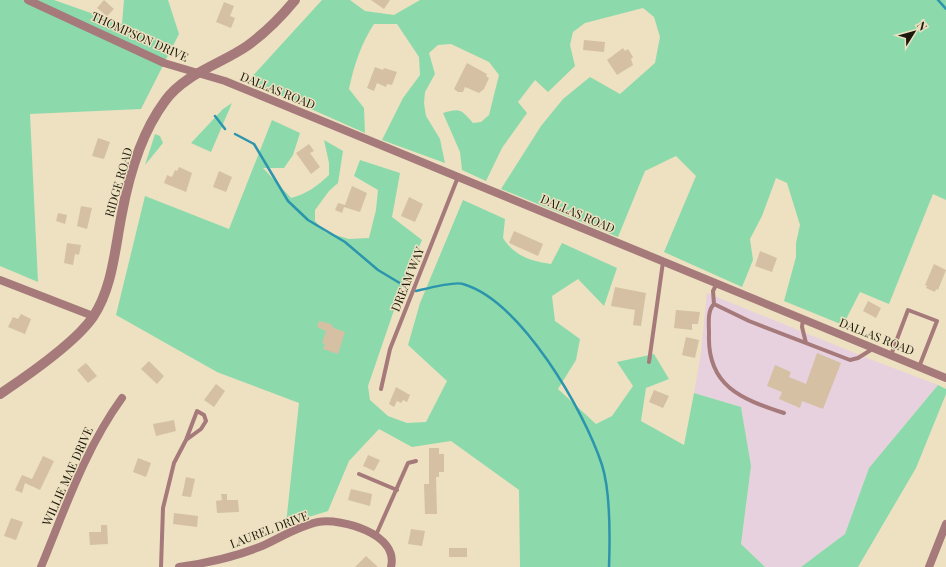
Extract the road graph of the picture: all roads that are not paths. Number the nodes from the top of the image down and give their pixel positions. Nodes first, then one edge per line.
1 (28, 0) edge
2 (295, 0) edge
3 (199, 74) junction
4 (458, 177) junction
5 (663, 261) junction
6 (0, 280) edge
7 (717, 283) junction
8 (714, 304) junction
9 (93, 316) junction
10 (803, 319) junction
11 (806, 343) junction
12 (875, 348) junction
13 (891, 355) junction
14 (649, 362) dead end
15 (920, 367) junction
16 (946, 378) edge
17 (381, 389) dead end
18 (0, 394) edge
19 (122, 398) dead end
20 (784, 413) dead end
21 (186, 440) junction
22 (416, 461) dead end
23 (359, 474) dead end
24 (396, 490) junction
25 (946, 524) edge
26 (376, 535) junction
27 (41, 567) edge
28 (161, 567) edge
29 (179, 567) edge
30 (391, 567) edge
31 (929, 567) edge

1 - 3 street, THOMPSON DRIVE
2 - 3 street, RIDGE ROAD
3 - 4 street, DALLAS ROAD
3 - 9 street, RIDGE ROAD
4 - 5 street, DALLAS ROAD
4 - 17 lane, DREAM WAY
5 - 7 street, DALLAS ROAD
5 - 14 lane
6 - 9 street
7 - 8 lane
7 - 10 street, DALLAS ROAD
8 - 11 lane
8 - 20 lane
9 - 18 street, RIDGE ROAD
10 - 11 lane
10 - 12 street, DALLAS ROAD
11 - 12 lane
12 - 13 street, DALLAS ROAD
13 - 15 street, DALLAS ROAD
13 - 15 lane
15 - 16 street, DALLAS ROAD
19 - 27 street, WILLIE MAE DRIVE
21 - 21 lane
21 - 28 lane
22 - 24 lane
23 - 24 lane
24 - 26 lane
25 - 31 street
26 - 29 street, LAUREL DRIVE
26 - 30 street

